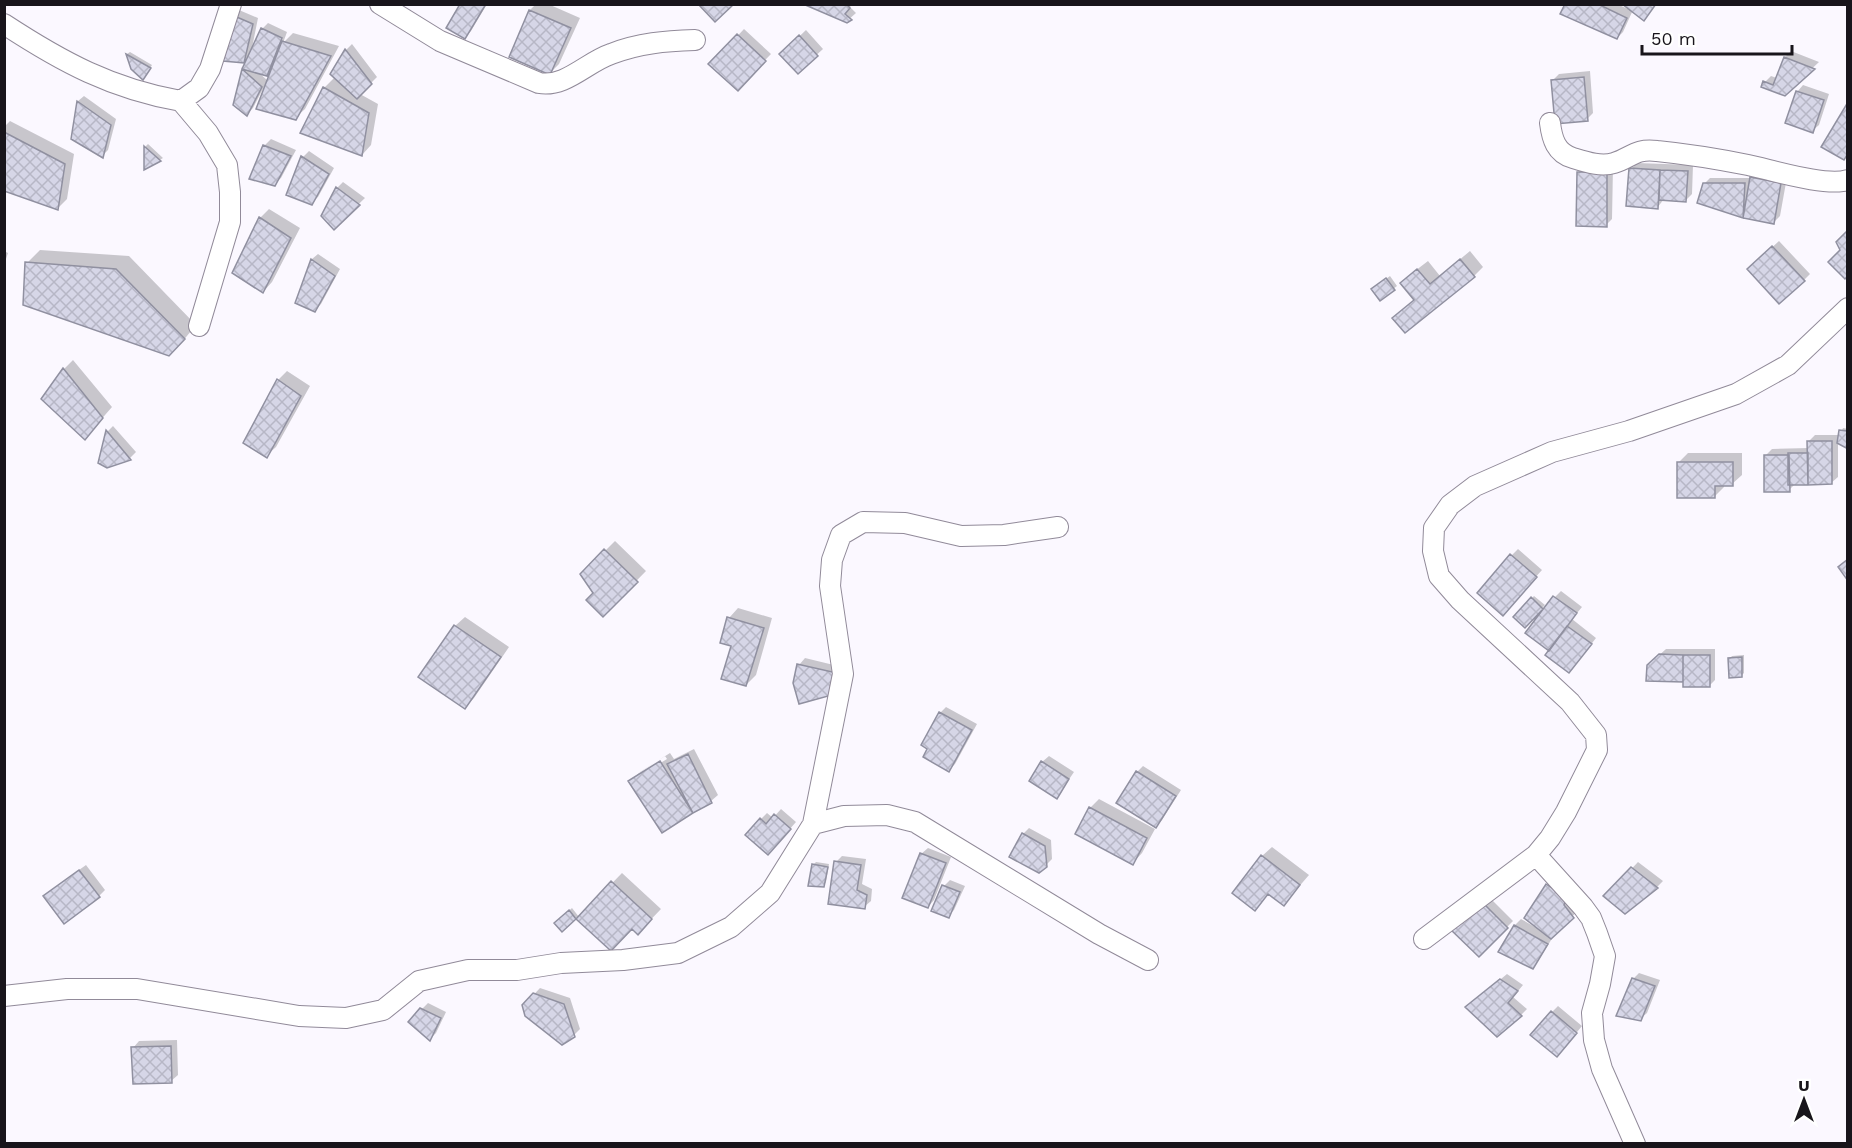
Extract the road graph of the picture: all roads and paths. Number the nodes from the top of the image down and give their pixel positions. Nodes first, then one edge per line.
1 (231, 4) edge
2 (380, 4) edge
3 (4, 24) edge
4 (695, 40) dead end
5 (181, 101) junction
6 (1550, 123) dead end
7 (1848, 180) edge
8 (1848, 308) edge
9 (198, 326) dead end
10 (1058, 527) dead end
11 (813, 824) junction
12 (1536, 855) junction
13 (1424, 939) dead end
14 (1148, 960) dead end
15 (4, 996) edge
16 (1635, 1143) edge

1 - 5 street
2 - 4 street
3 - 5 street
5 - 9 street
6 - 7 street
8 - 12 street
10 - 11 street
11 - 14 street
11 - 15 street
12 - 13 street
12 - 16 street

